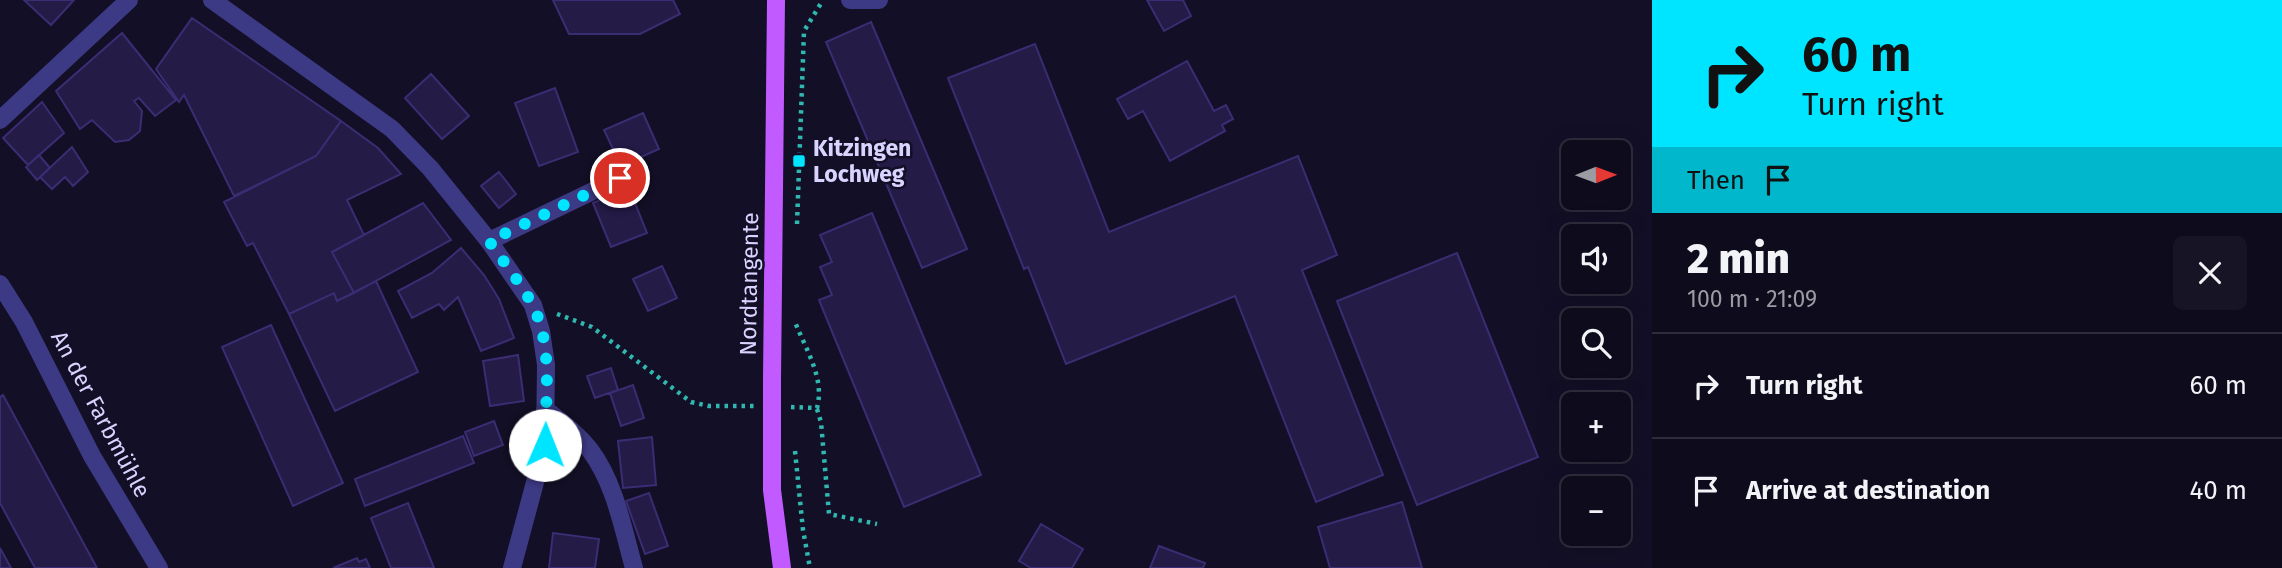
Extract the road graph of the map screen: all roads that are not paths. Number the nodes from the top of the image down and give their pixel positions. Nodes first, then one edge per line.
1 (129, 0) edge
2 (212, 0) edge
3 (776, 0) edge
4 (850, 0) edge
5 (879, 0) edge
6 (0, 120) edge
7 (620, 178) dead end
8 (489, 241) junction
9 (0, 284) edge
10 (545, 409) junction
11 (159, 568) edge
12 (512, 568) edge
13 (634, 568) edge
14 (782, 568) edge

1 - 6 street
2 - 8 street
3 - 14 main road, Nordtangente, bridge
4 - 5 street
7 - 8 street
8 - 10 street
9 - 11 street, An der Farbmühle
10 - 12 street
10 - 13 street

